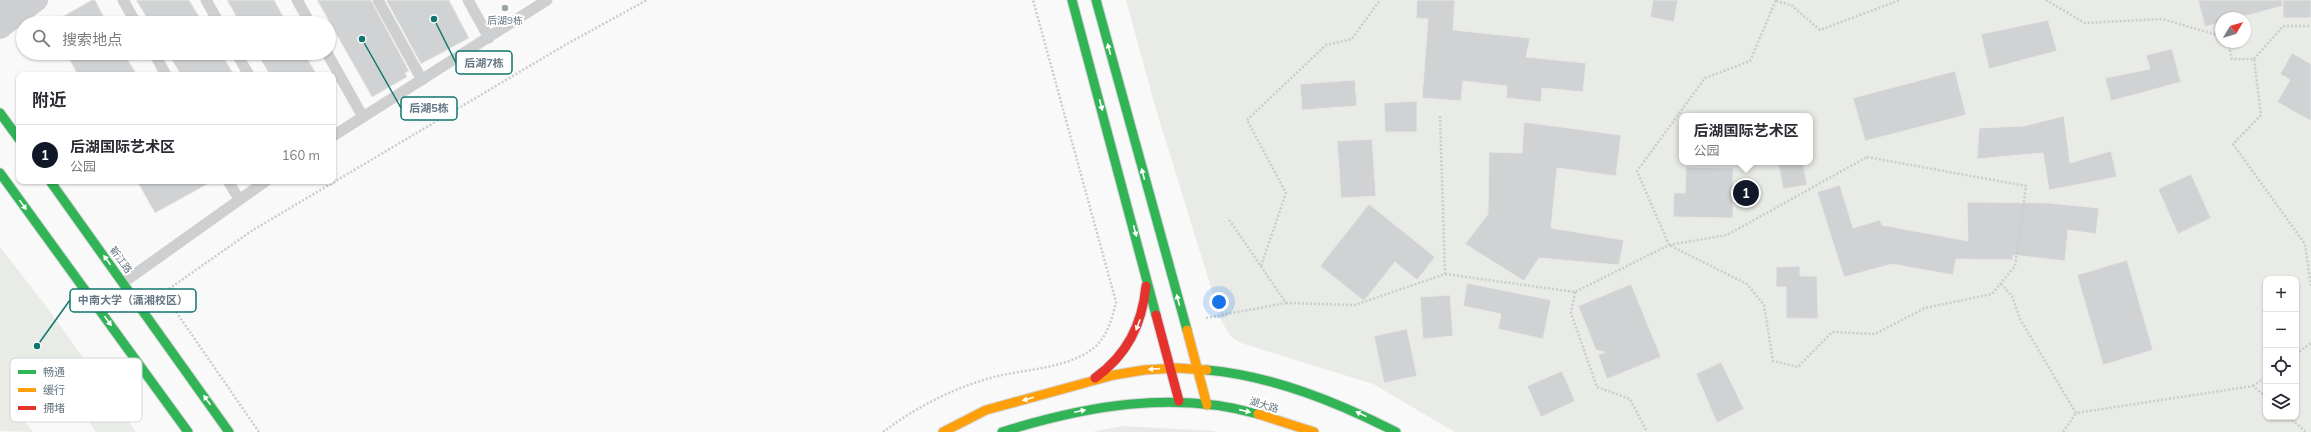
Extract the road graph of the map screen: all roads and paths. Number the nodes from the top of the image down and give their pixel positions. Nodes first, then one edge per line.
1 (7, 0) edge
2 (37, 0) edge
3 (123, 0) edge
4 (206, 0) edge
5 (297, 0) edge
6 (378, 0) edge
7 (468, 0) edge
8 (546, 0) edge
9 (647, 0) edge
10 (1033, 0) edge
11 (1072, 0) edge
12 (1096, 0) edge
13 (1380, 0) edge
14 (1776, 0) edge
15 (1900, 0) edge
16 (2046, 0) edge
17 (0, 6) edge
18 (132, 16) edge
19 (215, 16) edge
20 (306, 16) edge
21 (2311, 26) edge
22 (0, 28) edge
23 (2215, 34) edge
24 (489, 38) junction
25 (2229, 48) edge
26 (2254, 59) junction
27 (158, 60) edge
28 (240, 60) edge
29 (331, 60) edge
30 (164, 72) edge
31 (247, 72) edge
32 (422, 80) junction
33 (0, 113) edge
34 (1679, 113) edge
35 (1679, 114) edge
36 (1440, 116) dead end
37 (363, 117) junction
38 (336, 134) edge
39 (16, 135) edge
40 (0, 173) edge
41 (336, 181) edge
42 (52, 184) edge
43 (230, 184) edge
44 (262, 184) edge
45 (331, 184) edge
46 (239, 200) junction
47 (1228, 218) dead end
48 (1669, 245) junction
49 (1143, 259) junction
50 (1261, 266) junction
51 (1445, 274) junction
52 (124, 282) junction
53 (2001, 284) junction
54 (2311, 286) edge
55 (1575, 292) junction
56 (1286, 303) junction
57 (1184, 322) junction
58 (2311, 343) edge
59 (2299, 352) edge
60 (134, 358) edge
61 (1172, 368) junction
62 (142, 369) edge
63 (1197, 370) junction
64 (1235, 375) junction
65 (2263, 379) edge
66 (1088, 382) junction
67 (2254, 386) junction
68 (2263, 394) edge
69 (1179, 401) junction
70 (1207, 405) junction
71 (2076, 413) junction
72 (2292, 420) edge
73 (188, 432) edge
74 (229, 432) edge
75 (259, 432) edge
76 (883, 432) edge
77 (943, 432) edge
78 (1002, 432) edge
79 (1314, 432) edge
80 (1396, 432) edge
81 (1647, 432) edge
82 (2063, 432) edge
83 (2306, 432) edge

1 - 17 street
2 - 22 street
3 - 18 lane
4 - 19 lane
5 - 20 lane
6 - 32 lane
7 - 24 lane
8 - 24 lane
9 - 41 path
10 - 76 path
11 -> 49 main road
57 -> 12 main road
13 - 50 path
14 - 15 path
14 - 34 path
16 - 23 path
21 - 26 path
24 - 32 lane
25 - 26 path
26 - 54 path
27 - 30 lane
28 - 31 lane
29 - 37 lane
32 - 37 lane
33 - 39 main road
35 - 48 path
36 - 51 path
37 - 38 lane
40 -> 60 main road
52 -> 42 main road, 靳江路
43 - 46 lane
44 - 46 lane
45 - 75 path
46 - 52 lane
47 - 50 path
48 - 53 path
48 - 53 path
48 - 55 path
49 - 61 main road
49 -> 66 main road
50 - 56 path
51 - 55 path
51 - 56 path
74 -> 52 main road, 靳江路
53 - 71 path
55 - 81 path
56 - 57 path
57 - 63 main road
57 - 64 main road
58 - 59 path
61 - 63 main road
61 -> 66 main road
61 - 69 main road
62 -> 73 main road
63 - 64 main road
63 - 70 main road
80 -> 64 main road
65 - 67 path
66 -> 77 main road
67 - 68 path
67 - 71 path
69 - 70 main road, 湖大路
78 -> 69 main road, 湖大路
70 -> 79 main road, 湖大路
71 - 82 path
72 - 83 path

